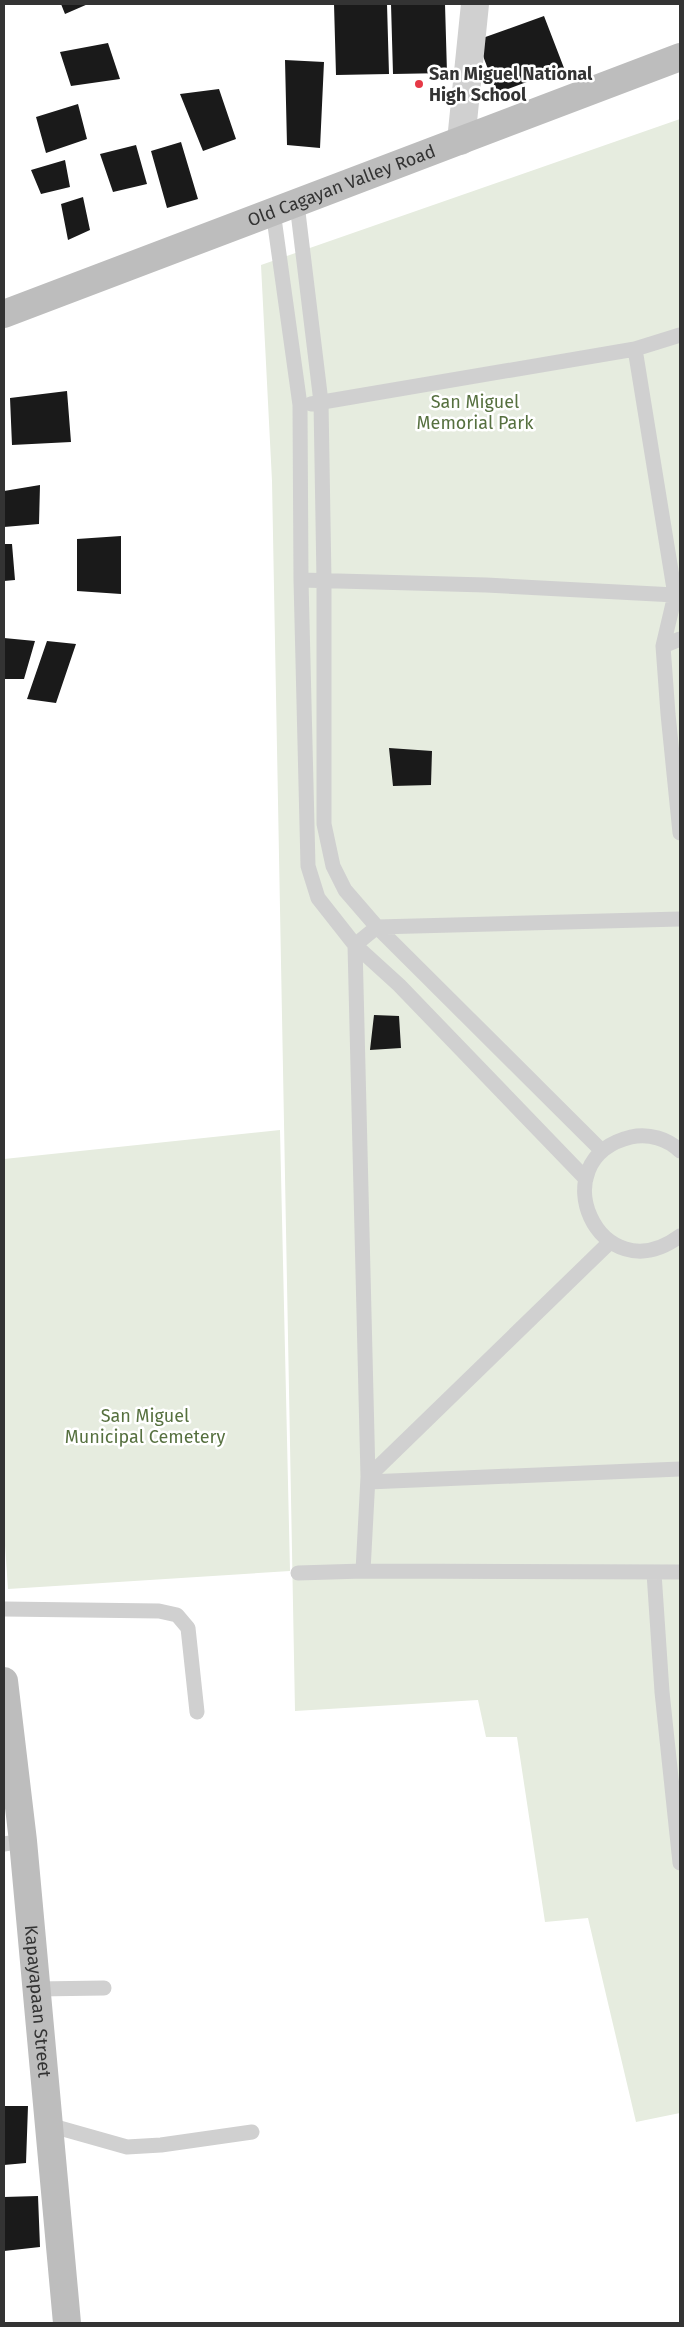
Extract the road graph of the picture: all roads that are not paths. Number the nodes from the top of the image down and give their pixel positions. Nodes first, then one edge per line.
1 (475, 4) edge
2 (680, 57) edge
3 (461, 141) junction
4 (285, 208) junction
5 (4, 314) edge
6 (680, 335) edge
7 (635, 349) junction
8 (321, 402) junction
9 (300, 405) junction
10 (301, 580) junction
11 (324, 580) junction
12 (675, 595) junction
13 (680, 640) edge
14 (663, 646) junction
15 (680, 833) edge
16 (680, 919) edge
17 (377, 927) junction
18 (355, 945) junction
19 (602, 1151) junction
20 (680, 1151) edge
21 (586, 1179) junction
22 (680, 1236) edge
23 (610, 1242) junction
24 (680, 1469) edge
25 (368, 1479) junction
26 (363, 1571) junction
27 (680, 1572) edge
28 (654, 1573) junction
29 (298, 1574) dead end
30 (4, 1609) edge
31 (4, 1683) edge
32 (197, 1712) dead end
33 (14, 1843) edge
34 (680, 1863) edge
35 (104, 1988) dead end
36 (37, 1989) junction
37 (49, 2125) junction
38 (252, 2132) dead end
39 (67, 2323) edge

1 - 3 street
2 - 3 main road, Old Cagayan Valley Road
3 - 4 main road, Old Cagayan Valley Road
4 - 5 main road, Old Cagayan Valley Road
4 - 8 lane
4 - 9 lane
6 - 7 lane
7 - 8 lane
7 - 12 lane
8 - 9 lane
8 - 11 lane
9 - 10 lane
10 - 11 lane
10 - 18 lane
11 - 12 lane
11 - 17 lane
12 - 14 lane
13 - 14 lane
14 - 15 lane
16 - 17 lane
17 - 18 lane
17 - 19 lane
18 - 21 lane
18 - 25 lane
19 - 20 lane
19 - 21 lane
21 - 23 lane
22 - 23 lane
23 - 25 lane
24 - 25 lane
25 - 26 lane
26 - 28 lane
26 - 29 lane
27 - 28 lane
28 - 34 lane
30 - 32 lane
31 - 33 main road, Kapayapaan Street
33 - 36 main road, Kapayapaan Street
35 - 36 lane
36 - 37 main road, Kapayapaan Street
37 - 38 lane
37 - 39 main road, Kapayapaan Street

